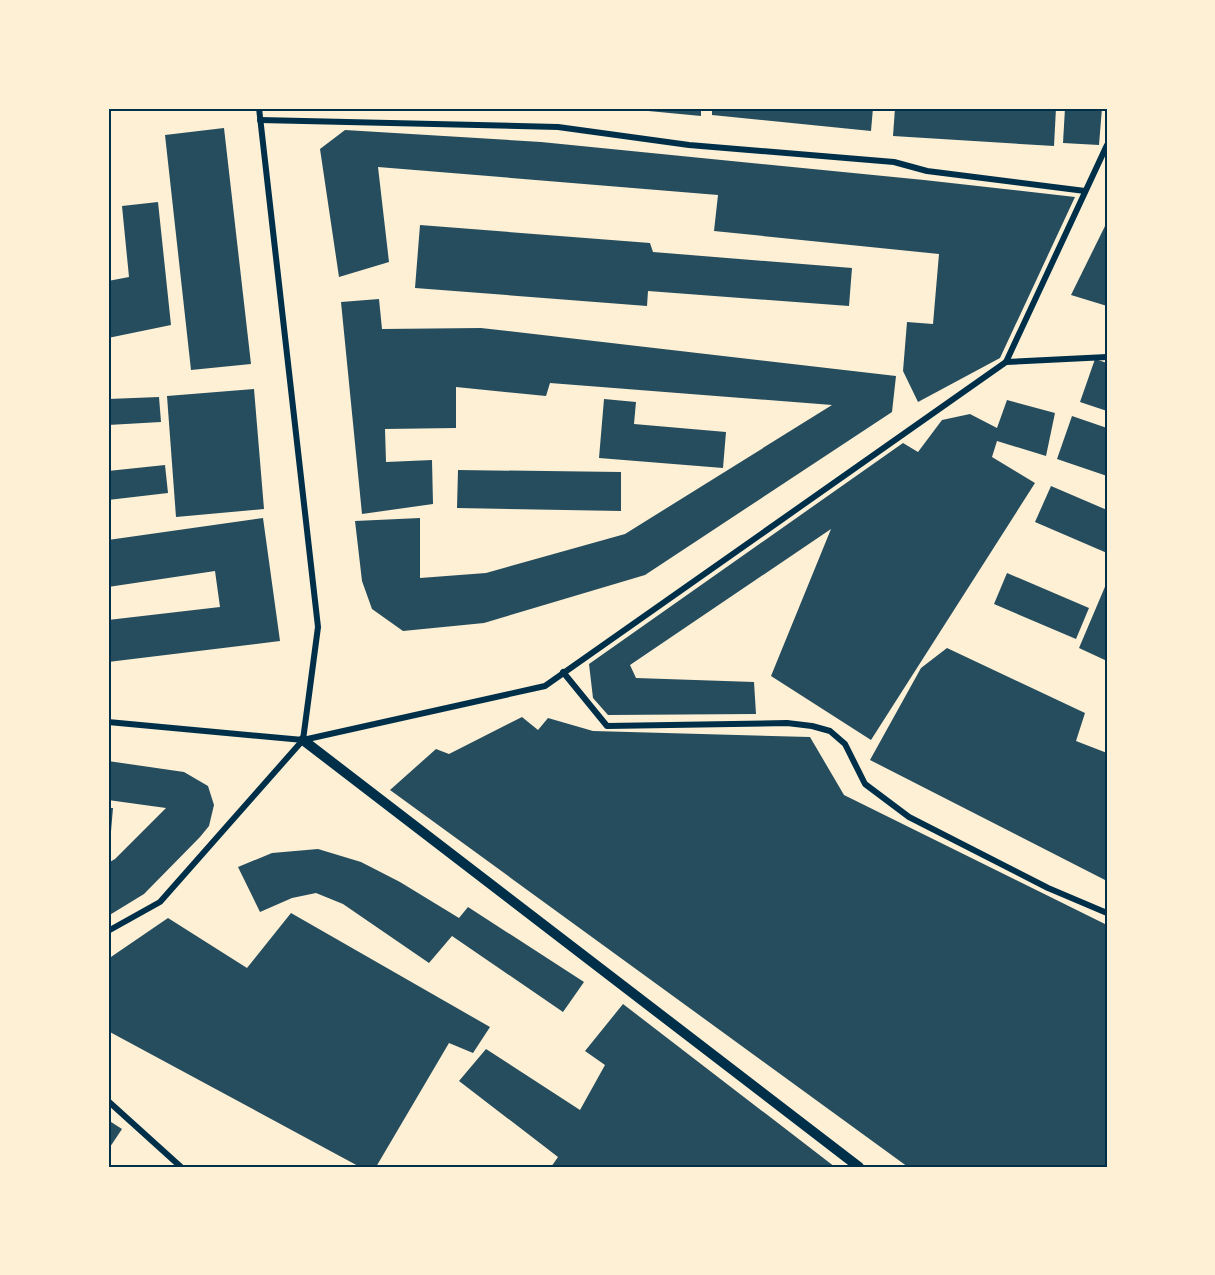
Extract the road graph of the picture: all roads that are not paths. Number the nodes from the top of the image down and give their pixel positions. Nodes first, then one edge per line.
1 (259, 108) edge
2 (260, 120) junction
3 (1107, 145) edge
4 (1086, 191) junction
5 (1107, 357) edge
6 (1006, 362) junction
7 (563, 672) junction
8 (108, 722) edge
9 (303, 740) junction
10 (1107, 913) edge
11 (108, 931) edge
12 (108, 1101) edge
13 (181, 1167) edge
14 (859, 1167) edge

1 - 2 street
2 - 4 street
2 - 9 street
3 - 4 street
4 - 6 street
5 - 6 street
6 - 7 street
7 - 9 street
7 - 10 street
8 - 9 street
9 - 11 street
9 - 14 street
12 - 13 street

